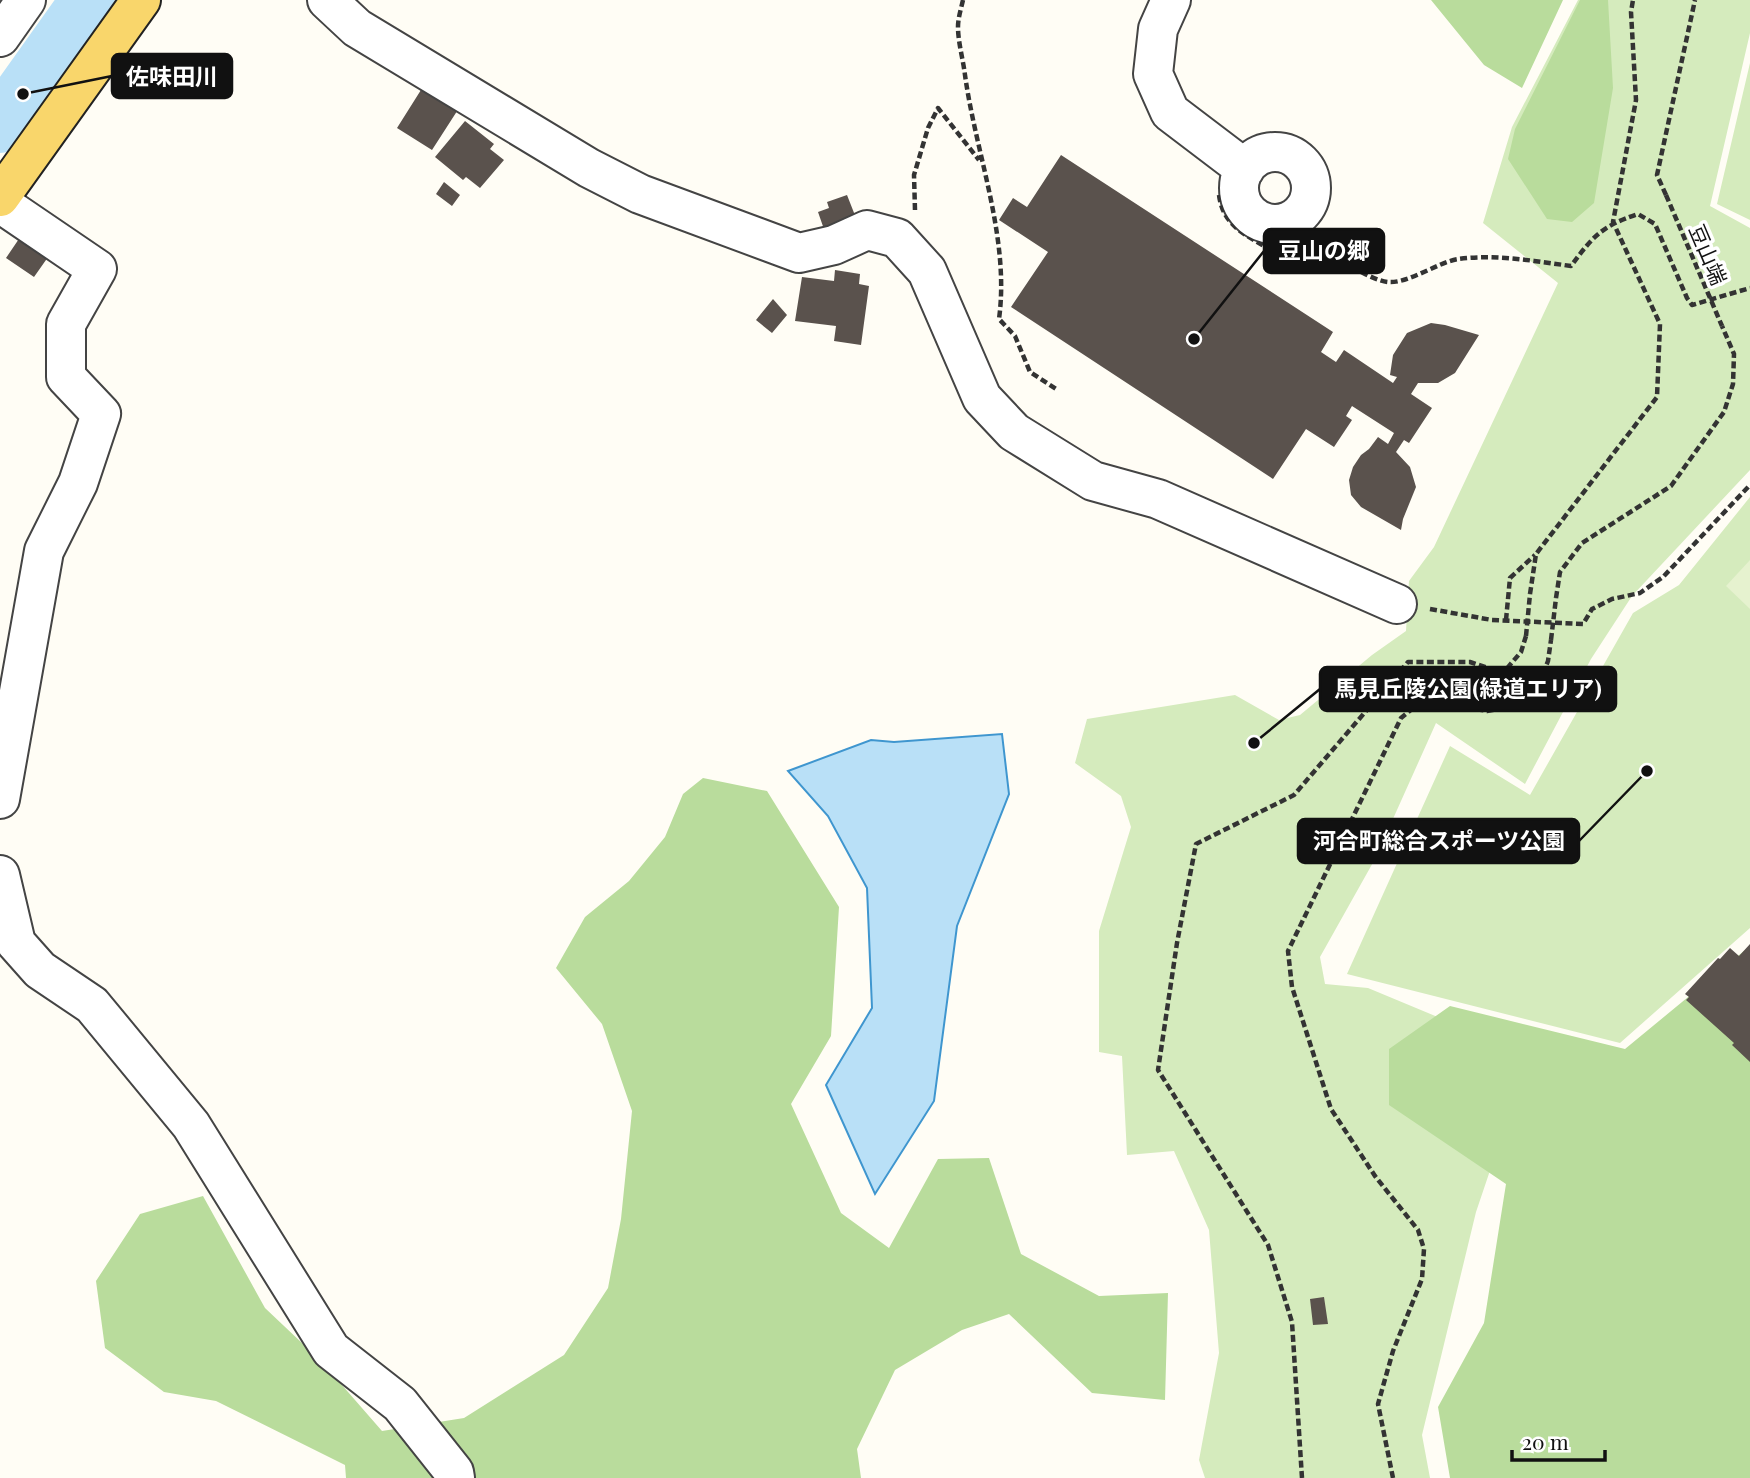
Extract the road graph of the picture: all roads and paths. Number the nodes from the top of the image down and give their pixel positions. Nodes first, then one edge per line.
1 (26, 0) edge
2 (141, 0) edge
3 (327, 0) edge
4 (963, 0) edge
5 (1171, 0) edge
6 (1633, 0) edge
7 (1695, 0) edge
8 (0, 37) edge
9 (982, 163) junction
10 (1245, 169) dead end
11 (0, 197) edge
12 (0, 203) edge
13 (915, 212) dead end
14 (1613, 222) junction
15 (1360, 271) dead end
16 (1750, 288) edge
17 (1056, 389) dead end
18 (1750, 485) edge
19 (1536, 554) junction
20 (1397, 604) joint
21 (1506, 620) junction
22 (0, 799) edge
23 (0, 875) edge
24 (455, 1478) edge
25 (1302, 1478) edge
26 (1393, 1478) edge

1 - 8 street
2 - 11 main road
3 - 20 street
4 - 9 path
5 - 10 street
6 - 14 path
7 - 26 path, 豆山端, bridge
9 - 13 path
9 - 17 path
12 - 22 street
14 - 15 path
14 - 16 path
14 - 19 path
18 - 21 path
19 - 21 path
19 - 25 path, bridge
20 - 21 path
23 - 24 street

